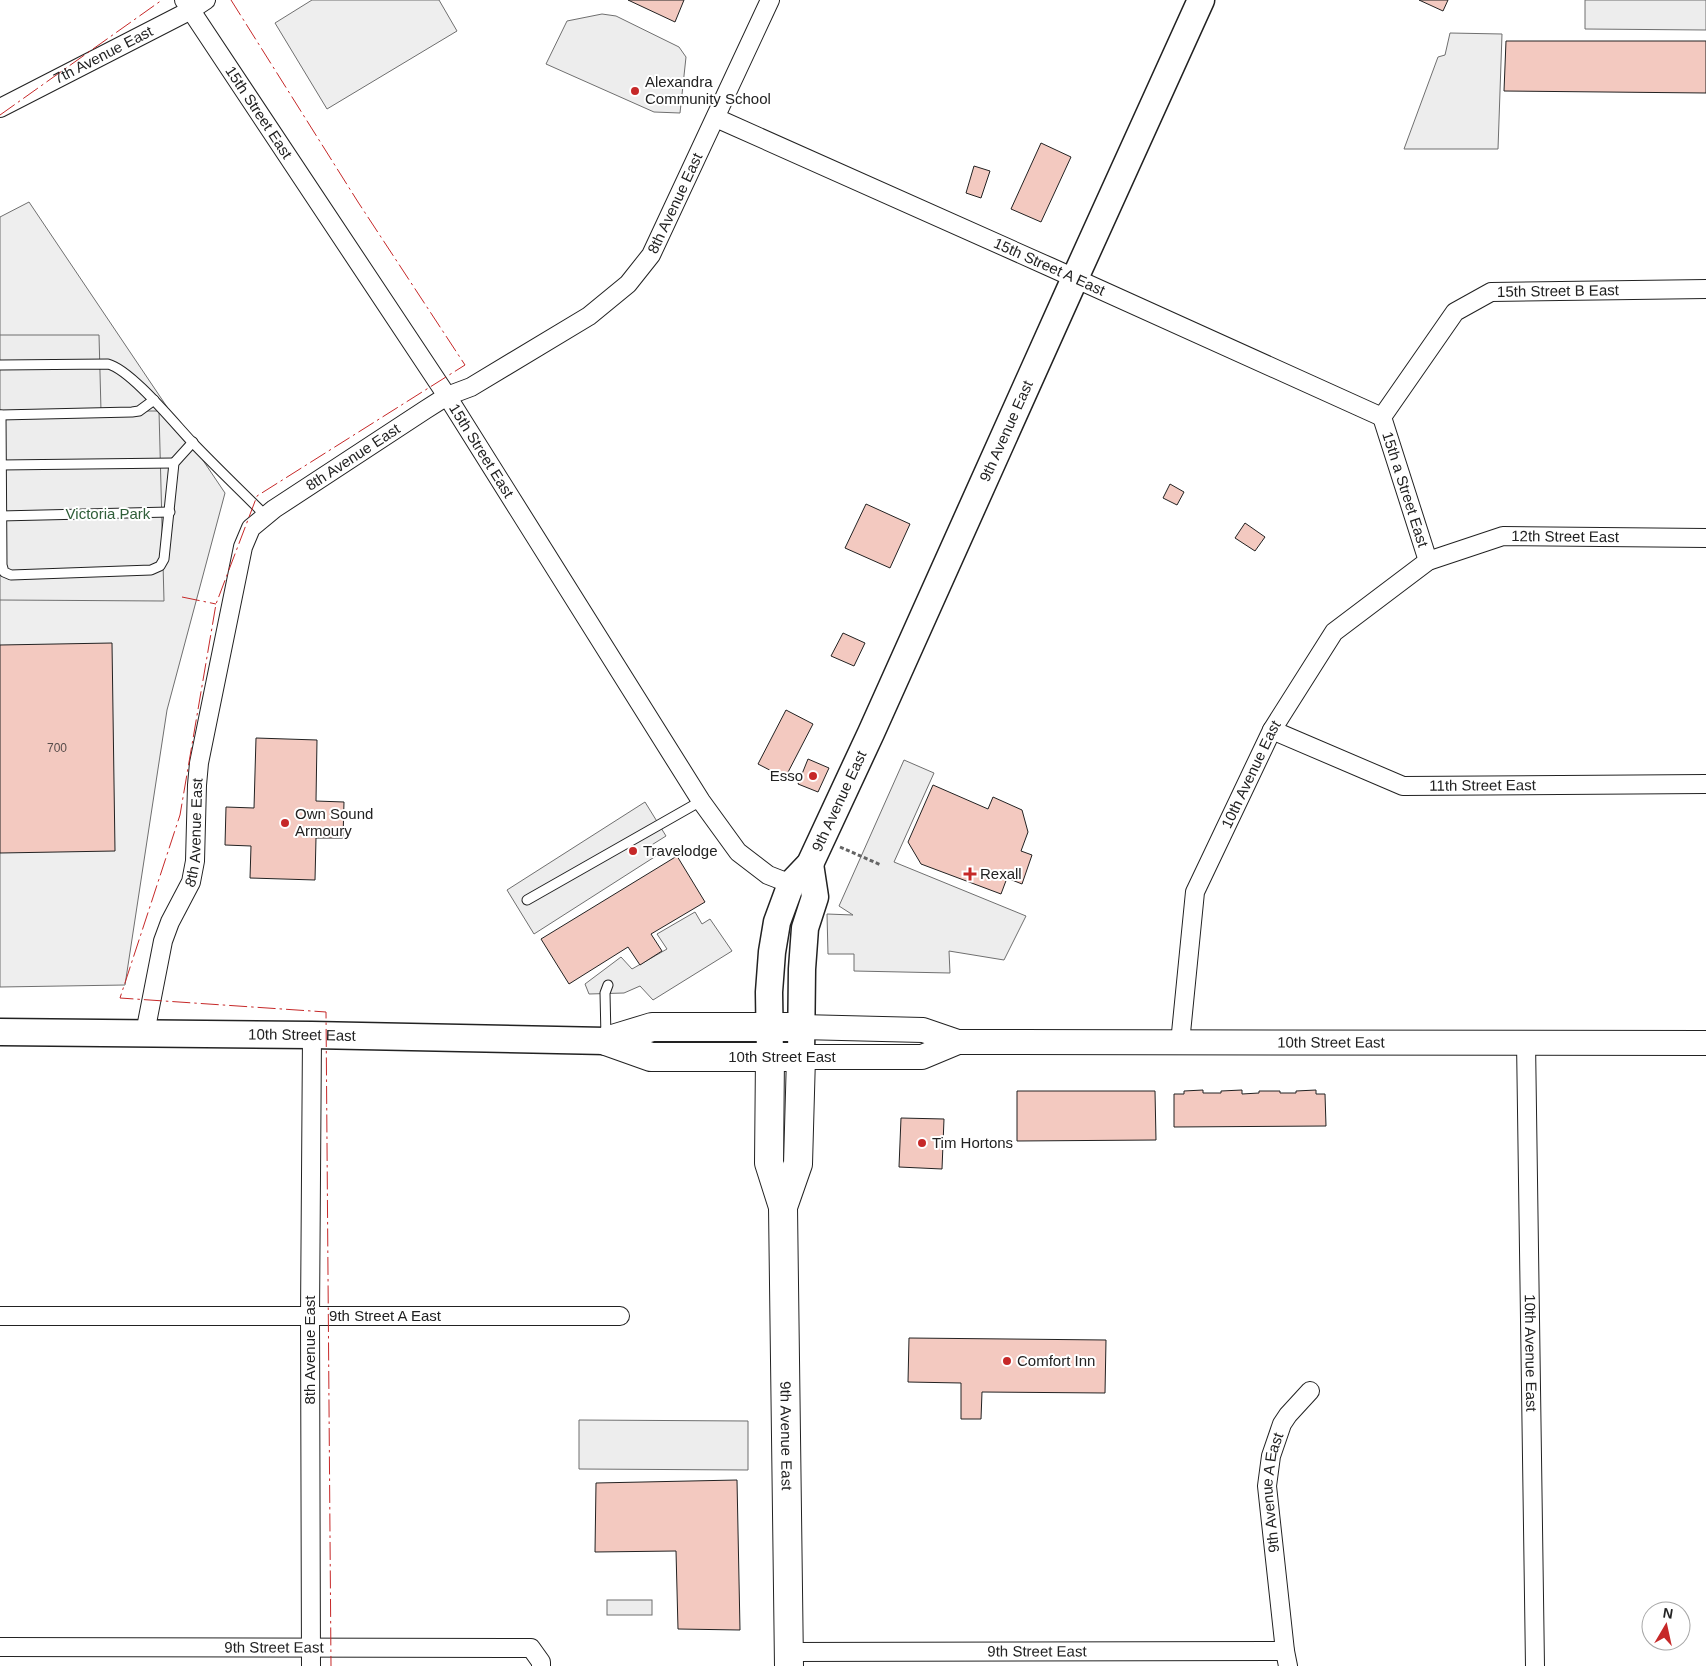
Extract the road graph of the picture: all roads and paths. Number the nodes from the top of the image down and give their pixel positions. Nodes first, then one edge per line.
1 (206, 0) edge
2 (770, 0) edge
3 (1201, 0) edge
4 (188, 5) edge
5 (0, 108) edge
6 (716, 118) junction
7 (1075, 278) junction
8 (1706, 289) edge
9 (0, 365) edge
10 (447, 396) junction
11 (154, 400) junction
12 (0, 415) edge
13 (1382, 417) junction
14 (193, 442) junction
15 (174, 463) junction
16 (1, 465) edge
17 (170, 512) junction
18 (1, 516) edge
19 (266, 516) junction
20 (1706, 538) edge
21 (1428, 562) junction
22 (1272, 730) junction
23 (1706, 784) edge
24 (701, 801) junction
25 (822, 839) junction
26 (810, 864) junction
27 (881, 865) dead end
28 (791, 884) junction
29 (527, 900) dead end
30 (608, 985) dead end
31 (769, 1026) junction
32 (801, 1027) junction
33 (0, 1032) edge
34 (145, 1033) junction
35 (312, 1035) junction
36 (606, 1041) junction
37 (1526, 1041) junction
38 (958, 1042) junction
39 (1180, 1043) junction
40 (1706, 1043) edge
41 (770, 1056) junction
42 (800, 1057) junction
43 (783, 1207) junction
44 (0, 1316) edge
45 (620, 1316) dead end
46 (310, 1317) junction
47 (1310, 1391) dead end
48 (0, 1647) edge
49 (311, 1657) edge
50 (789, 1659) edge
51 (1286, 1659) edge
52 (541, 1664) edge
53 (1535, 1666) edge

1 - 4 street, 7th Avenue East
2 - 6 street, 8th Avenue East
3 - 7 main road, 9th Avenue East
4 - 5 street, 7th Avenue East
4 - 10 street, 15th Street East
6 - 7 street, 15th Street A East
6 - 10 street, 8th Avenue East
7 - 13 street, 15th Street A East
7 - 25 main road, 9th Avenue East
8 - 13 street, 15th Street B East
9 - 11 lane
10 - 19 street, 8th Avenue East
10 - 24 street, 15th Street East
11 - 12 lane
11 - 14 lane
12 - 16 lane
13 - 21 street, 15th a Street East
14 - 15 lane
14 - 19 lane
15 - 16 lane
15 - 17 lane
16 - 18 lane
17 - 18 lane
17 - 18 lane
19 - 34 street, 8th Avenue East
20 - 21 street, 12th Street East
21 - 22 street, 10th Avenue East
22 - 23 street, 11th Street East
22 - 39 street, 10th Avenue East
24 - 28 street, 15th Street East
24 - 29 lane
25 - 26 main road, 9th Avenue East
25 - 27 path
26 - 28 main road, 9th Avenue East
26 - 32 main road, 9th Avenue East
28 - 31 main road, 9th Avenue East
30 - 36 lane
31 - 32 highway, 10th Street East
31 - 36 highway, 10th Street East
31 - 41 main road, 9th Avenue East
32 - 38 street, 10th Street East
32 - 42 main road
33 - 34 main road, 10th Street East
34 - 35 main road, 10th Street East
35 - 36 main road, 10th Street East
35 - 46 street, 8th Avenue East
36 - 41 highway, 10th Street East
37 - 39 street, 10th Street East
37 - 40 street, 10th Street East
37 - 53 street, 10th Avenue East
38 - 39 street, 10th Street East
38 - 42 street, 10th Street East
41 - 42 highway, 10th Street East
41 - 43 highway, 9th Avenue East
42 - 43 highway, 9th Avenue East
43 - 50 highway, 9th Avenue East
44 - 46 street, 9th Street A East
45 - 46 street, 9th Street A East
46 - 49 street, 8th Avenue East
47 - 51 street, 9th Avenue A East
48 - 49 street, 9th Street East
49 - 52 street, 9th Street East
50 - 51 street, 9th Street East

